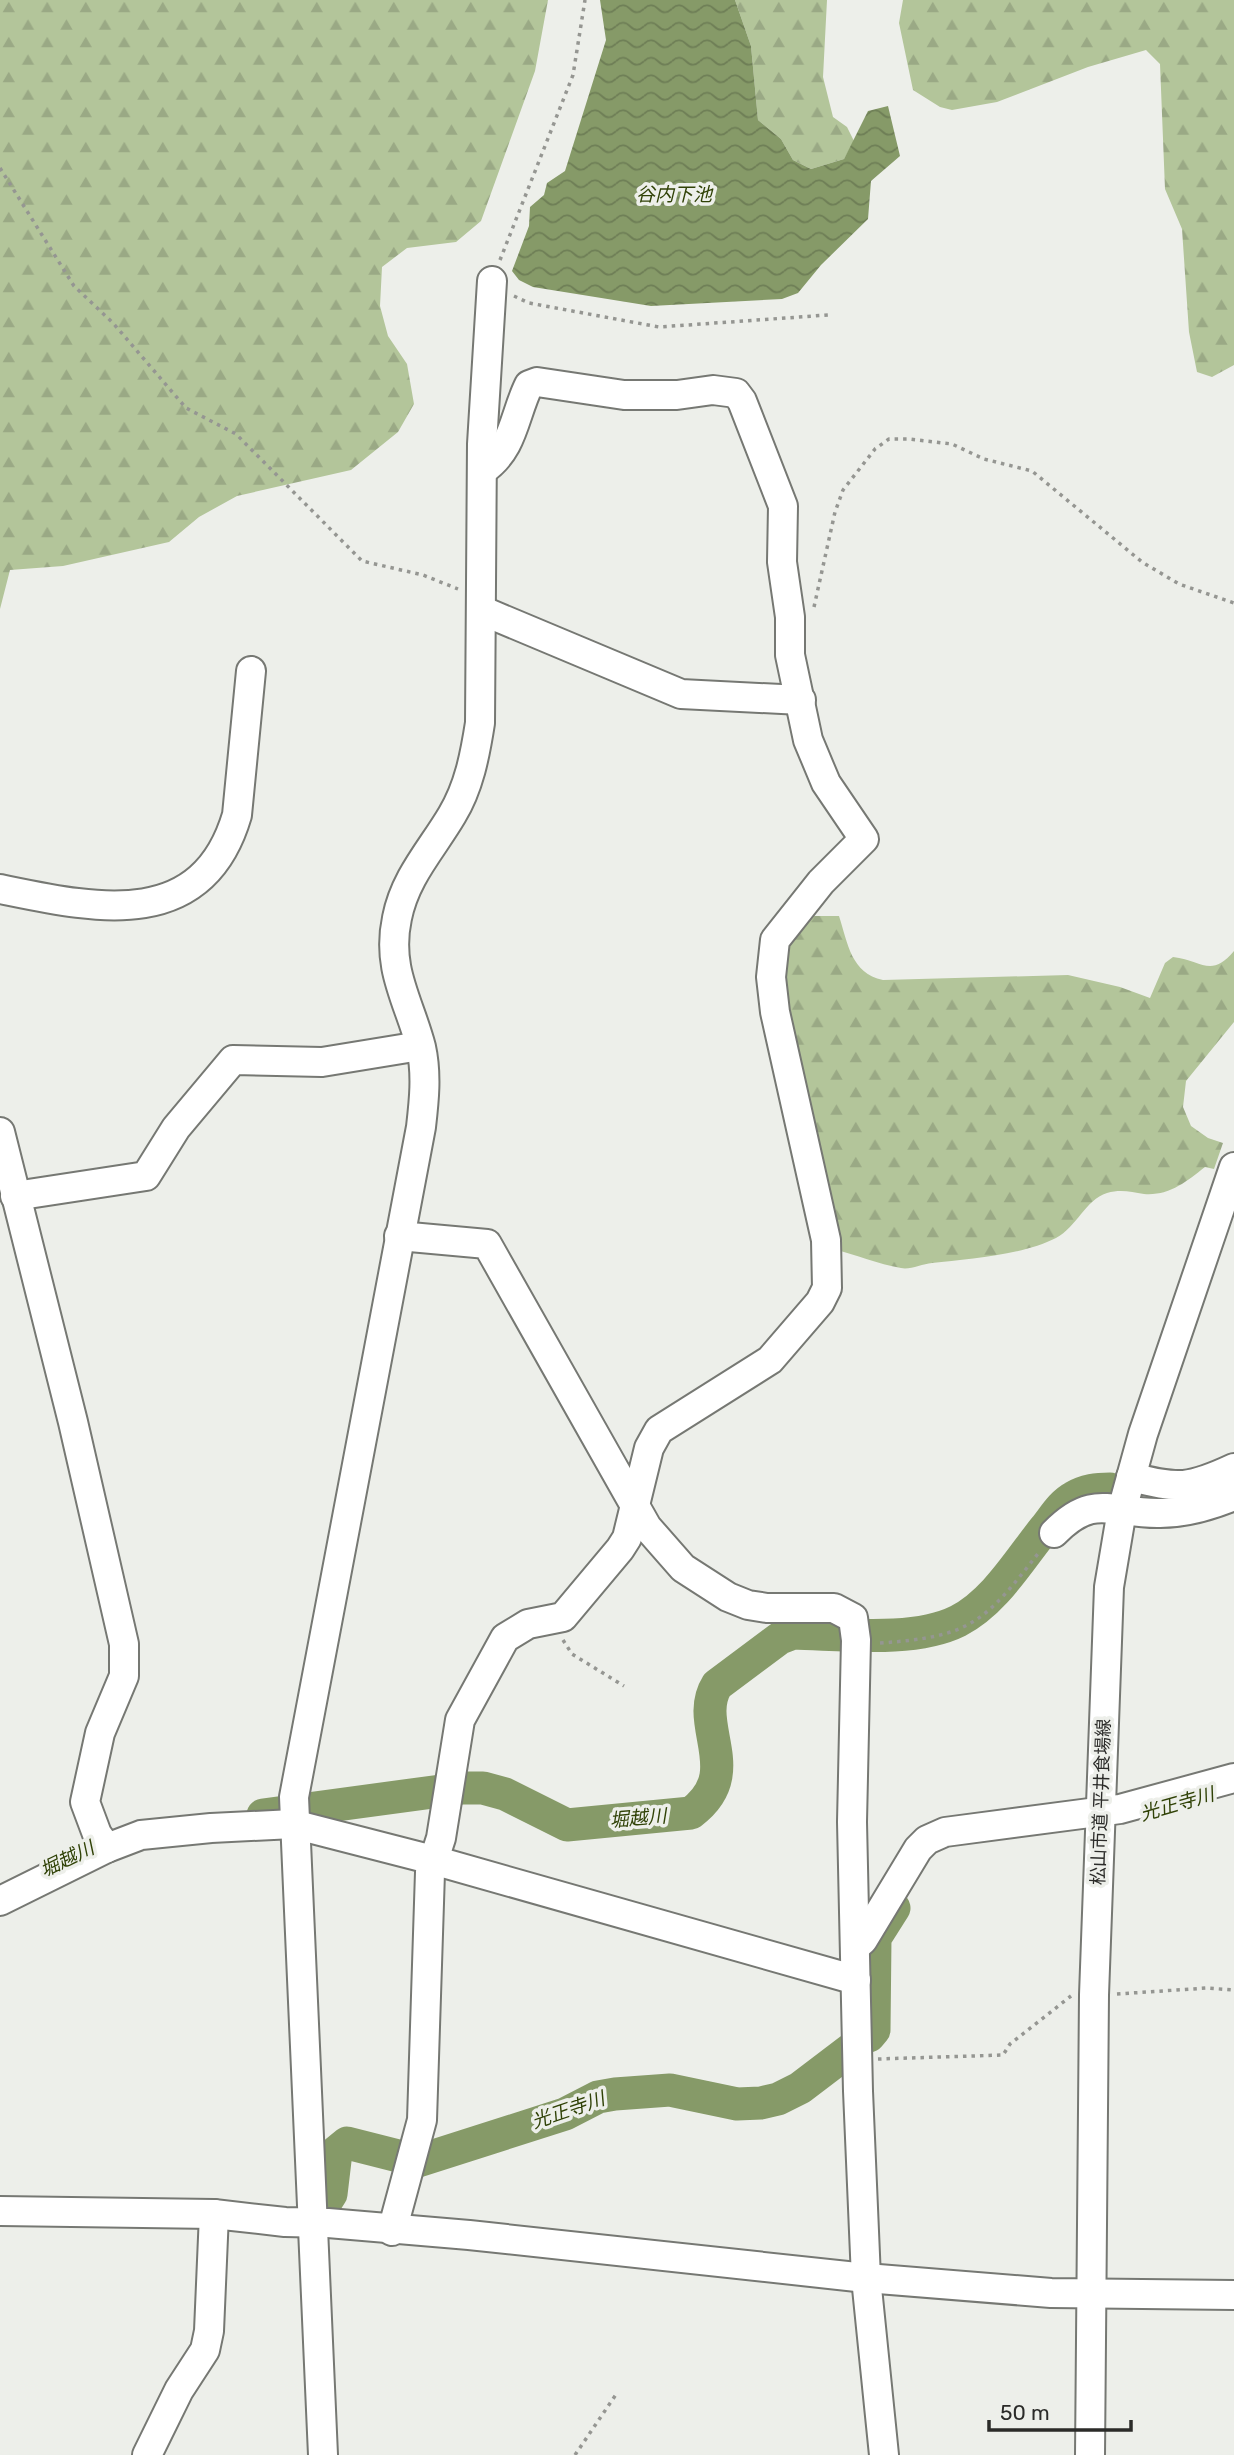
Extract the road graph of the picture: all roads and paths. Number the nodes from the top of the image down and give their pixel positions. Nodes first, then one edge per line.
1 (585, 0) edge
2 (0, 168) edge
3 (492, 281) junction
4 (828, 315) dead end
5 (483, 470) junction
6 (1234, 603) edge
7 (483, 605) junction
8 (812, 614) dead end
9 (251, 671) dead end
10 (802, 700) junction
11 (0, 889) edge
12 (420, 1046) junction
13 (0, 1132) edge
14 (1234, 1167) edge
15 (15, 1196) junction
16 (399, 1236) junction
17 (1234, 1468) edge
18 (1131, 1477) junction
19 (1234, 1496) edge
20 (636, 1503) junction
21 (1122, 1510) junction
22 (1054, 1533) joint
23 (564, 1617) junction
24 (856, 1637) junction
25 (624, 1686) dead end
26 (1234, 1778) edge
27 (1101, 1812) junction
28 (293, 1813) junction
29 (104, 1843) junction
30 (433, 1860) junction
31 (0, 1901) edge
32 (856, 1946) junction
33 (856, 1980) junction
34 (1234, 1990) edge
35 (1094, 1995) junction
36 (857, 2059) junction
37 (0, 2211) edge
38 (214, 2214) junction
39 (313, 2223) junction
40 (392, 2231) junction
41 (866, 2278) junction
42 (1090, 2294) junction
43 (1234, 2295) edge
44 (617, 2393) dead end
45 (147, 2455) edge
46 (323, 2455) edge
47 (575, 2455) edge
48 (884, 2455) edge
49 (1090, 2455) edge

1 - 3 path
2 - 7 path
3 - 4 path
3 - 5 street
5 - 7 street
5 - 10 street
6 - 8 path
7 - 10 street
7 - 12 street
9 - 11 street
10 - 20 street
12 - 15 street
12 - 16 street
13 - 15 street
14 - 18 street, 松山市道 平井食場線
15 - 29 street
16 - 20 street
16 - 28 street
17 - 18 street
18 - 21 street, 松山市道 平井食場線
19 - 21 street
20 - 23 street
20 - 24 street
21 - 22 street
21 - 27 street, 松山市道 平井食場線
22 - 24 path
23 - 25 path
23 - 30 street
24 - 32 street
26 - 27 street
27 - 32 street
27 - 35 street, 松山市道 平井食場線
28 - 29 street
28 - 30 street
28 - 39 street
29 - 31 street
30 - 33 street
30 - 40 street
32 - 33 street
33 - 36 street
34 - 35 path
35 - 36 path
35 - 42 street, 松山市道 平井食場線
36 - 41 street
37 - 38 street
38 - 39 street
38 - 45 street
39 - 40 street
39 - 46 street
40 - 41 street
41 - 42 street
41 - 48 street
42 - 43 street
42 - 49 street, 松山市道 平井食場線
44 - 47 path

